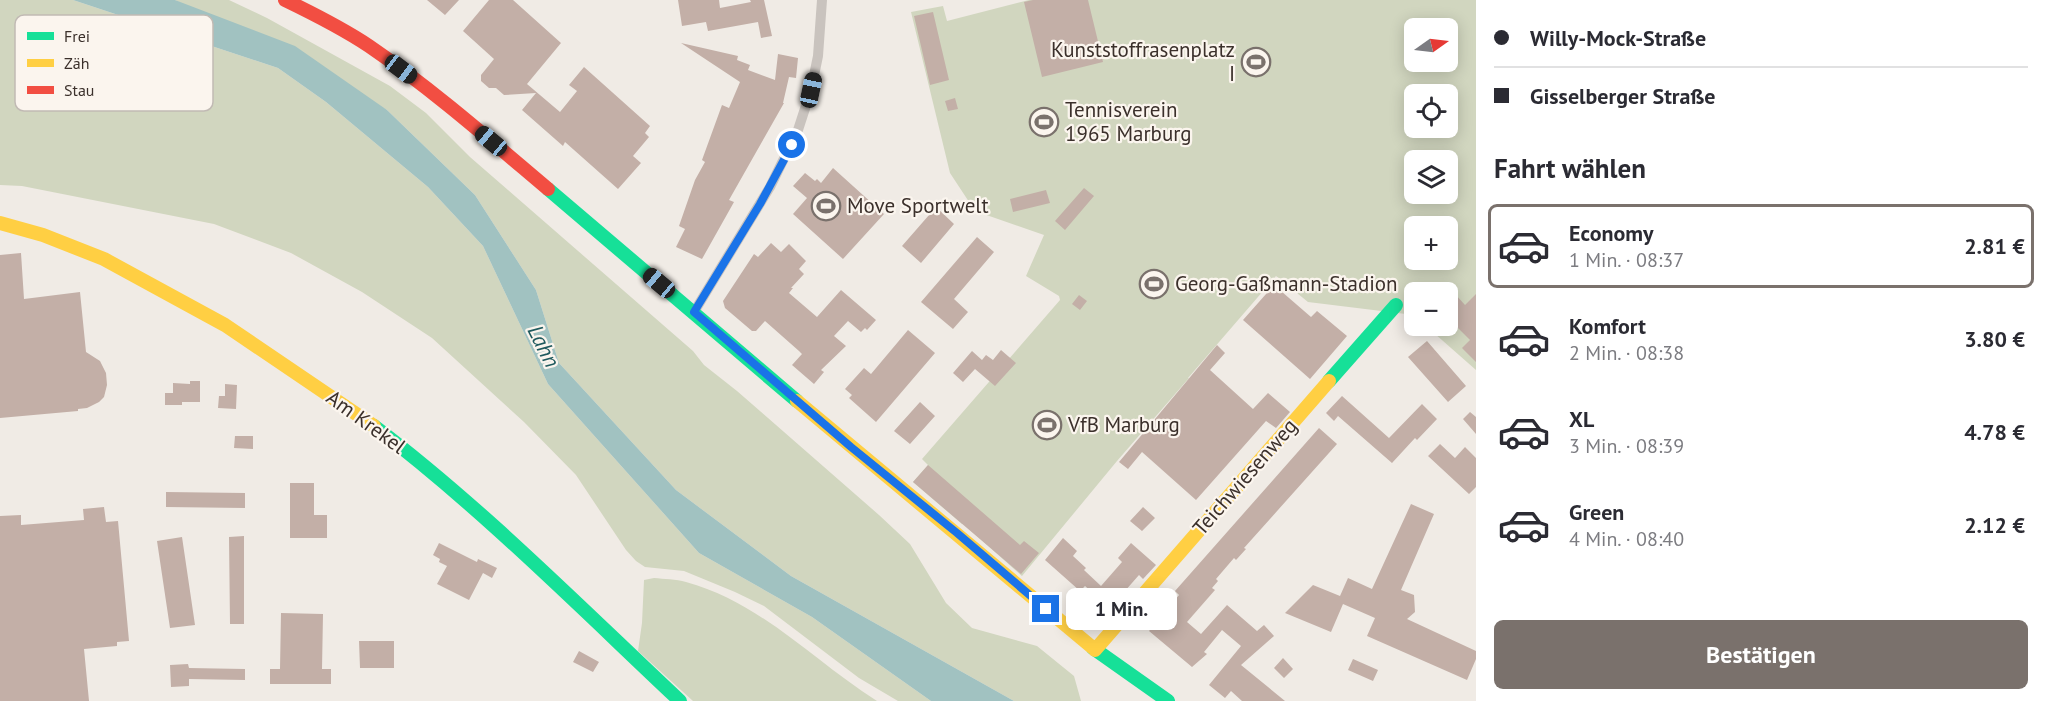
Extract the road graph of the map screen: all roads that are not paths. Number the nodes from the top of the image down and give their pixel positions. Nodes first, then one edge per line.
1 (285, 0) edge
2 (822, 0) edge
3 (0, 223) edge
4 (1396, 305) dead end
5 (694, 312) junction
6 (1095, 650) junction
7 (1163, 699) edge
8 (680, 701) edge

1 - 5 street
2 - 5 street
3 - 8 street, Am Krekel
4 - 6 street, Teichwiesenweg
5 - 6 street
6 - 7 street

